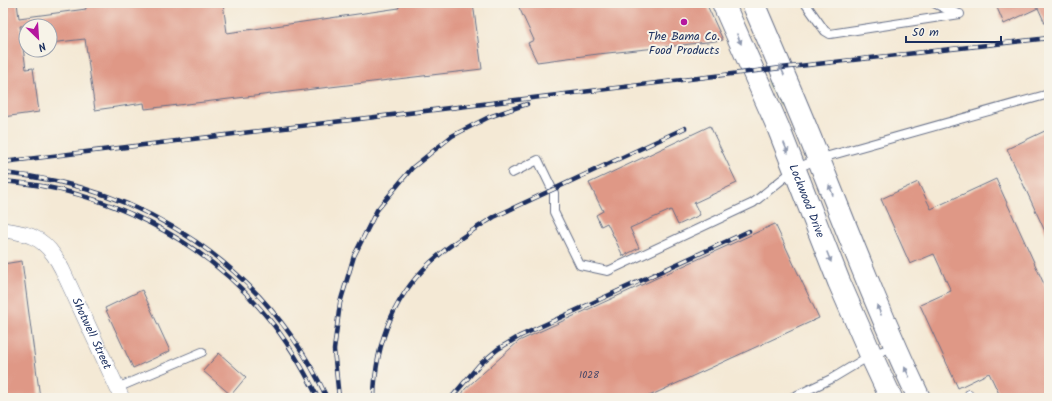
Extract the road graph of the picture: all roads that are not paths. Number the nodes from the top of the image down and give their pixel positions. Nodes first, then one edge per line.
1 (723, 3) edge
2 (753, 3) edge
3 (805, 3) edge
4 (934, 3) edge
5 (1049, 94) edge
6 (818, 159) junction
7 (795, 169) junction
8 (512, 173) dead end
9 (3, 230) edge
10 (895, 346) junction
11 (202, 352) dead end
12 (871, 356) junction
13 (120, 393) edge
14 (791, 398) edge
15 (891, 398) edge
16 (919, 398) edge

1 -> 7 main road, Lockwood Drive
6 -> 2 main road
3 - 4 lane
5 - 6 lane
6 - 7 lane
10 -> 6 main road
7 - 8 lane
7 -> 12 main road, Lockwood Drive
9 - 13 street, Shotwell Street
10 - 12 lane
16 -> 10 main road
11 - 13 lane
12 - 14 lane
12 - 15 main road, Lockwood Drive

